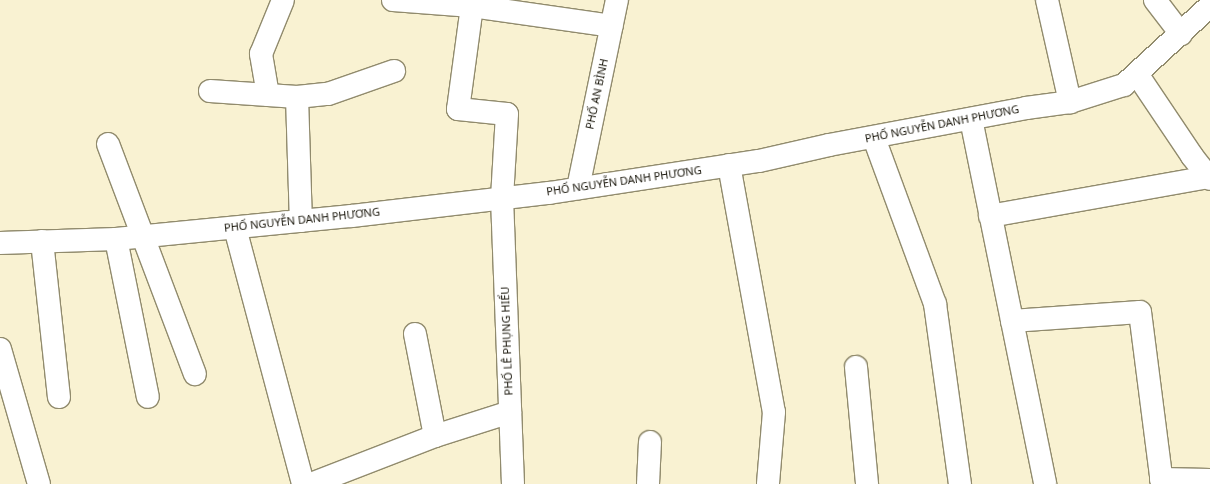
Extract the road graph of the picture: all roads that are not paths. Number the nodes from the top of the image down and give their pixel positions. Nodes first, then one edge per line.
1 (282, 0) edge
2 (393, 0) edge
3 (617, 0) edge
4 (1047, 0) edge
5 (1155, 0) edge
6 (472, 6) junction
7 (1210, 6) edge
8 (612, 26) junction
9 (1181, 34) junction
10 (394, 71) dead end
11 (1137, 74) junction
12 (210, 91) dead end
13 (268, 95) junction
14 (297, 97) junction
15 (1070, 102) junction
16 (971, 119) junction
17 (874, 138) junction
18 (108, 144) dead end
19 (729, 165) junction
20 (1209, 178) edge
21 (578, 188) junction
22 (502, 198) junction
23 (990, 216) junction
24 (302, 221) junction
25 (235, 228) junction
26 (144, 236) junction
27 (116, 239) junction
28 (42, 241) junction
29 (0, 243) edge
30 (1012, 321) junction
31 (415, 334) dead end
32 (0, 349) edge
33 (856, 367) dead end
34 (195, 374) dead end
35 (59, 397) dead end
36 (148, 397) dead end
37 (510, 412) junction
38 (435, 436) junction
39 (650, 442) dead end
40 (1210, 480) edge
41 (1161, 482) edge
42 (39, 484) edge
43 (303, 484) edge
44 (311, 484) edge
45 (513, 484) edge
46 (648, 484) edge
47 (768, 484) edge
48 (867, 484) edge
49 (960, 484) edge
50 (1045, 484) edge

1 - 13 street
2 - 6 street
3 - 8 street, PHỐ AN BÌNH
4 - 15 street
5 - 9 street
6 - 8 street
6 - 22 street, PHỐ LÊ PHỤNG HIỂU
7 - 9 street, PHỐ NGUYỄN DANH PHƯƠNG
8 - 21 street, PHỐ AN BÌNH
9 - 11 street, PHỐ NGUYỄN DANH PHƯƠNG
10 - 14 street
11 - 15 street, PHỐ NGUYỄN DANH PHƯƠNG
11 - 20 street
12 - 13 street
13 - 14 street
14 - 24 street
15 - 16 street, PHỐ NGUYỄN DANH PHƯƠNG
16 - 17 street, PHỐ NGUYỄN DANH PHƯƠNG
16 - 23 street
17 - 19 street, PHỐ NGUYỄN DANH PHƯƠNG
17 - 49 street
18 - 26 street
19 - 21 street, PHỐ NGUYỄN DANH PHƯƠNG
19 - 47 street
20 - 23 street
21 - 22 street, PHỐ NGUYỄN DANH PHƯƠNG
22 - 24 street, PHỐ NGUYỄN DANH PHƯƠNG
22 - 37 street, PHỐ LÊ PHỤNG HIỂU
23 - 30 street
24 - 25 street, PHỐ NGUYỄN DANH PHƯƠNG
25 - 26 street, PHỐ NGUYỄN DANH PHƯƠNG
25 - 43 street
26 - 27 street, PHỐ NGUYỄN DANH PHƯƠNG
26 - 34 street
27 - 28 street, PHỐ NGUYỄN DANH PHƯƠNG
27 - 36 street
28 - 29 street, PHỐ NGUYỄN DANH PHƯƠNG
28 - 35 street
30 - 41 street
30 - 50 street
31 - 38 street
32 - 42 street
33 - 48 street
37 - 38 street
37 - 45 street, PHỐ LÊ PHỤNG HIỂU
38 - 44 street
39 - 46 street
40 - 41 street

